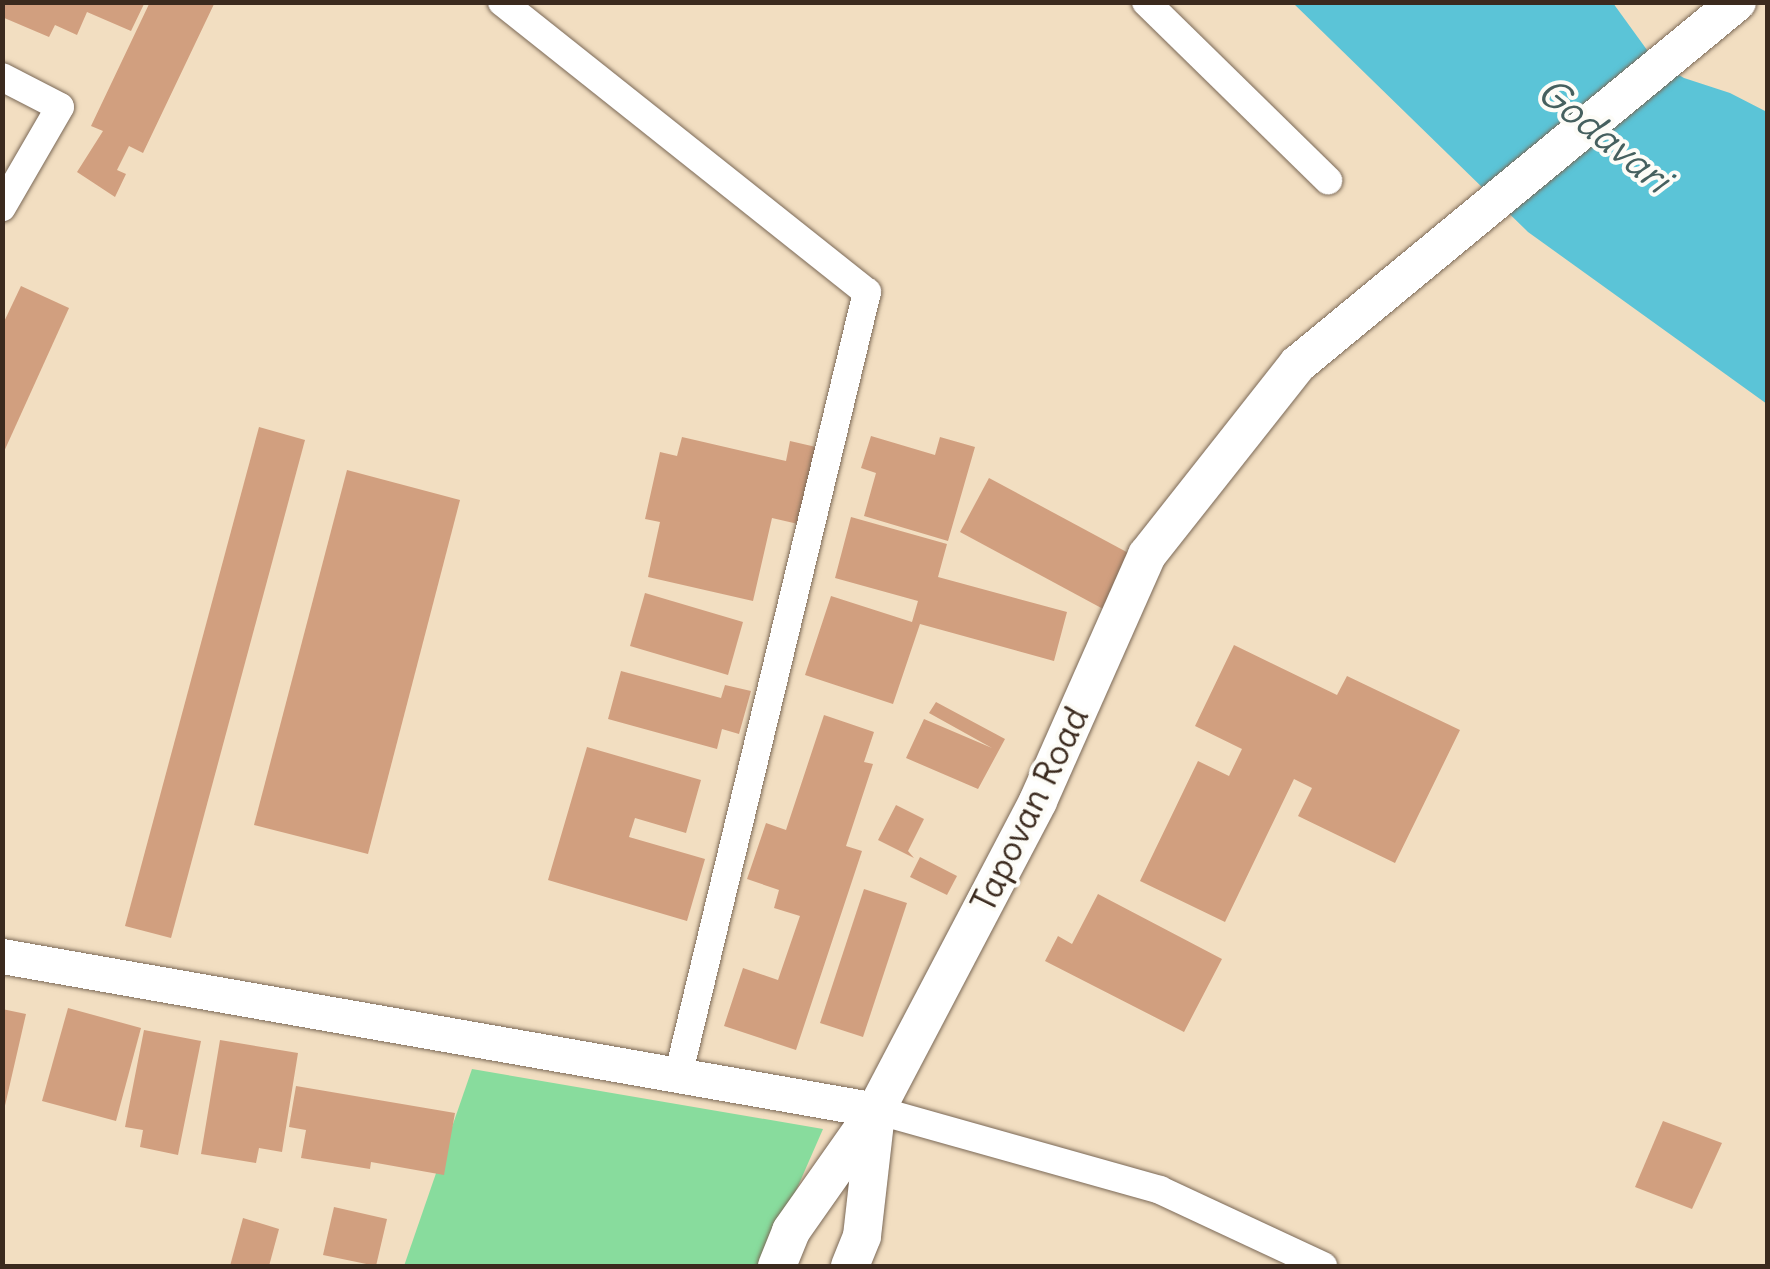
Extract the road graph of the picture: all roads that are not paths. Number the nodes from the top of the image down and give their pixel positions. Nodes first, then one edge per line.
1 (502, 2) edge
2 (1146, 2) edge
3 (1726, 12) edge
4 (2, 77) edge
5 (1328, 180) dead end
6 (2, 208) edge
7 (2, 956) edge
8 (679, 1072) junction
9 (876, 1110) junction
10 (777, 1266) edge
11 (850, 1266) edge
12 (1323, 1266) edge

1 - 8 street
2 - 5 street
3 - 9 main road, Tapovan Road
4 - 6 street
7 - 8 street
8 - 9 street
9 - 10 main road, Tapovan Road
9 - 11 main road
9 - 12 street

